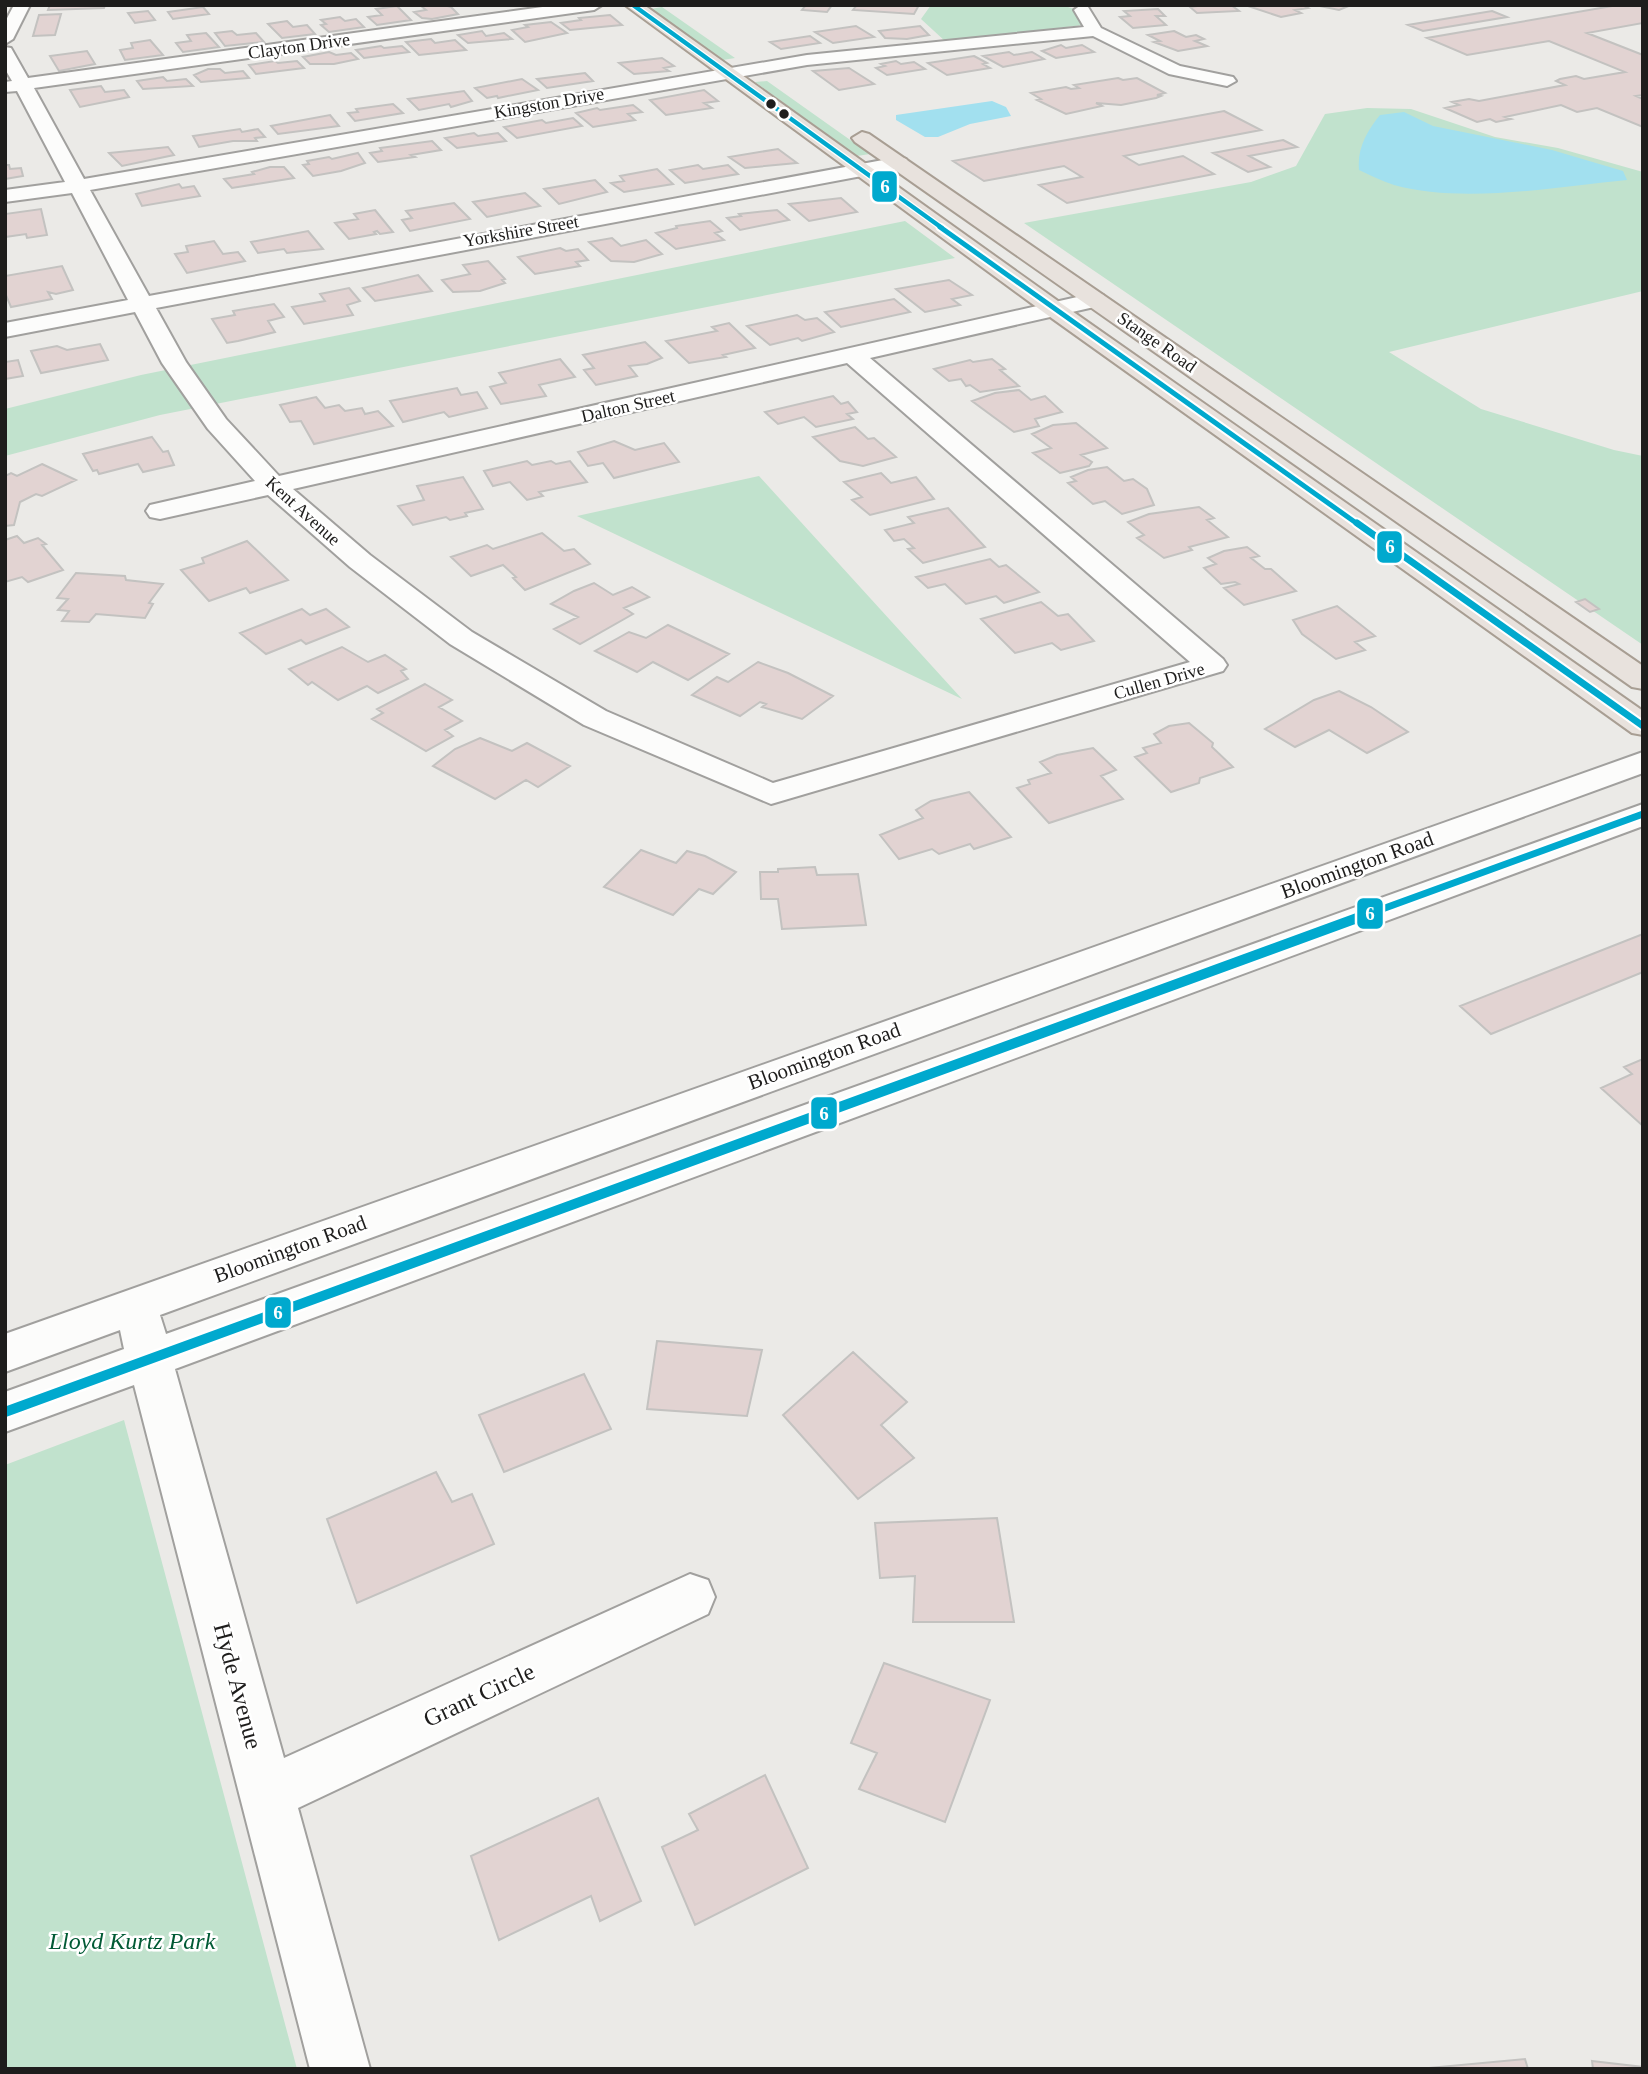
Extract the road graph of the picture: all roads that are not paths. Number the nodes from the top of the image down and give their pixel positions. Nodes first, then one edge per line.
1 (22, 5) edge
2 (594, 5) edge
3 (633, 5) edge
4 (1079, 5) edge
5 (1096, 31) junction
6 (5, 39) edge
7 (5, 52) edge
8 (742, 54) dead end
9 (761, 68) junction
10 (727, 73) junction
11 (1227, 81) dead end
12 (781, 82) dead end
13 (14, 86) edge
14 (846, 126) dead end
15 (899, 163) junction
16 (862, 170) junction
17 (79, 186) junction
18 (5, 196) edge
19 (1095, 300) junction
20 (143, 302) junction
21 (1054, 309) junction
22 (5, 330) edge
23 (853, 356) junction
24 (274, 486) junction
25 (160, 511) dead end
26 (1643, 680) edge
27 (1643, 726) edge
28 (1643, 762) edge
29 (771, 794) joint
30 (1643, 814) edge
31 (135, 1304) junction
32 (5, 1353) edge
33 (151, 1360) junction
34 (5, 1412) edge
35 (690, 1597) dead end
36 (267, 1794) junction
37 (340, 2069) edge

1 - 6 street
2 - 13 street, Clayton Drive
3 - 10 main road, Stange Road
4 - 5 street
5 - 9 street, Kingston Drive
5 - 11 street
7 - 13 street, Kent Avenue
8 - 9 main road
9 - 10 street, Kingston Drive
9 - 12 main road
10 - 16 main road, Stange Road
10 - 17 street, Kingston Drive
13 - 17 street, Kent Avenue
14 - 15 main road, Stange Road
15 - 16 street, Yorkshire Street
15 - 19 main road, Stange Road
16 - 20 street, Yorkshire Street
16 - 21 main road, Stange Road
17 - 18 street, Kingston Drive
17 - 20 street, Kent Avenue
19 - 21 street, Dalton Street
19 - 26 main road, Stange Road
20 - 22 street, Yorkshire Street
20 - 24 street, Kent Avenue
21 - 23 street, Dalton Street
21 - 27 main road, Stange Road
23 - 24 street, Dalton Street
23 - 29 street, Cullen Drive
24 - 25 street, Dalton Street
24 - 29 street, Kent Avenue
28 - 31 street, Bloomington Road
30 - 33 street
31 - 32 street, Bloomington Road
31 - 33 street, Hyde Avenue
33 - 34 street
33 - 36 street, Hyde Avenue
35 - 36 street, Grant Circle
36 - 37 street, Hyde Avenue

